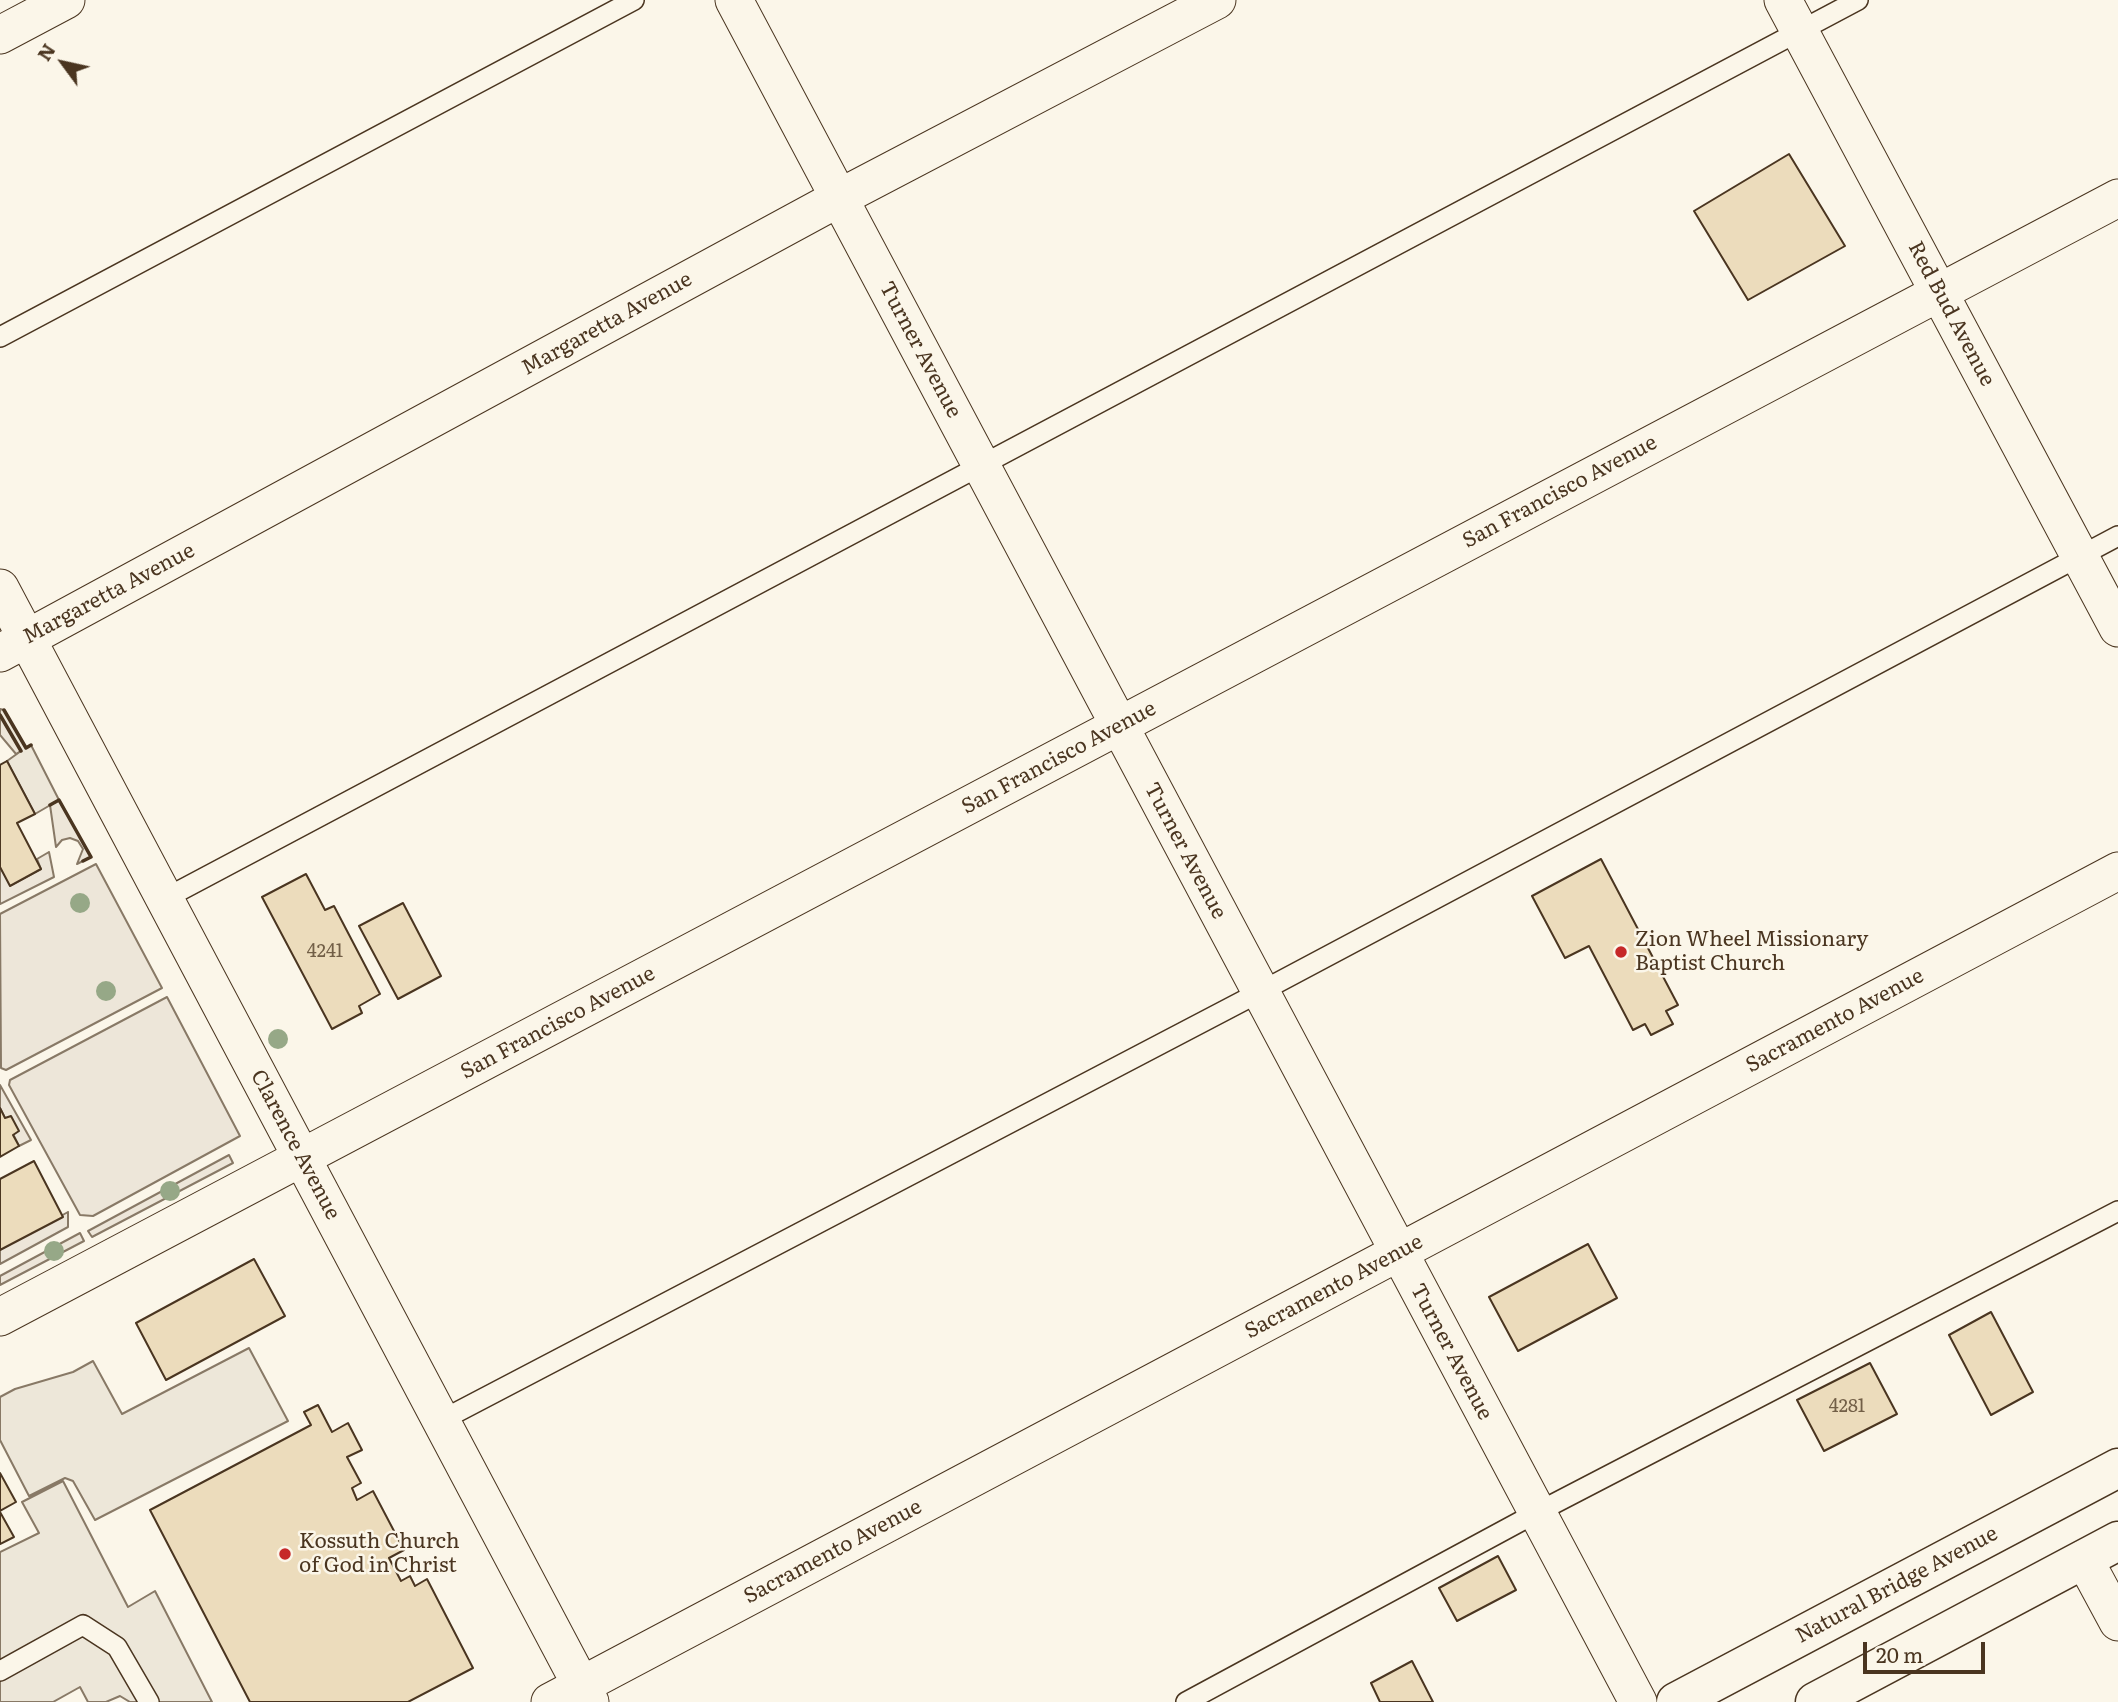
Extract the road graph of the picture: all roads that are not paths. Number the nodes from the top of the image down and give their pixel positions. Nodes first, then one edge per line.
1 (66, 0) edge
2 (634, 0) edge
3 (734, 0) edge
4 (1217, 0) edge
5 (1858, 0) edge
6 (1791, 16) edge
7 (0, 35) edge
8 (839, 198) junction
9 (2118, 198) edge
10 (1939, 292) junction
11 (0, 337) edge
12 (982, 467) junction
13 (2118, 536) edge
14 (2080, 557) junction
15 (0, 588) edge
16 (2118, 628) edge
17 (13, 646) edge
18 (1119, 727) junction
19 (2118, 871) edge
20 (166, 898) junction
21 (1260, 992) junction
22 (302, 1158) junction
23 (2118, 1211) edge
24 (1399, 1253) junction
25 (0, 1317) edge
26 (442, 1420) junction
27 (2118, 1468) edge
28 (1536, 1513) junction
29 (2118, 1541) edge
30 (2084, 1559) junction
31 (2118, 1622) edge
32 (0, 1671) edge
33 (574, 1697) edge
34 (149, 1702) edge
35 (1186, 1702) edge
36 (1638, 1702) edge
37 (1676, 1702) edge
38 (1815, 1702) edge

1 - 7 street
2 - 11 lane
3 - 8 street, Turner Avenue
4 - 8 street, Margaretta Avenue
5 - 6 lane
6 - 10 street, Red Bud Avenue
6 - 12 lane
8 - 12 street, Turner Avenue
8 - 17 street, Margaretta Avenue
9 - 10 street, San Francisco Avenue
10 - 14 street, Red Bud Avenue
10 - 18 street, San Francisco Avenue
12 - 18 street, Turner Avenue
12 - 20 lane
13 - 14 lane
14 - 16 street, Red Bud Avenue
14 - 21 lane
15 - 17 street, Clarence Avenue
17 - 20 street, Clarence Avenue
18 - 21 street, Turner Avenue
18 - 22 street, San Francisco Avenue
19 - 24 street, Sacramento Avenue
20 - 22 street, Clarence Avenue
21 - 24 street, Turner Avenue
21 - 26 lane
22 - 25 street, San Francisco Avenue
22 - 26 street, Clarence Avenue
23 - 28 lane
24 - 28 street, Turner Avenue
24 - 33 street, Sacramento Avenue
26 - 33 street, Clarence Avenue
27 - 37 main road, Natural Bridge Avenue
28 - 35 lane
28 - 36 street, Turner Avenue
29 - 30 main road
30 - 31 street
30 - 38 main road
32 - 34 lane

